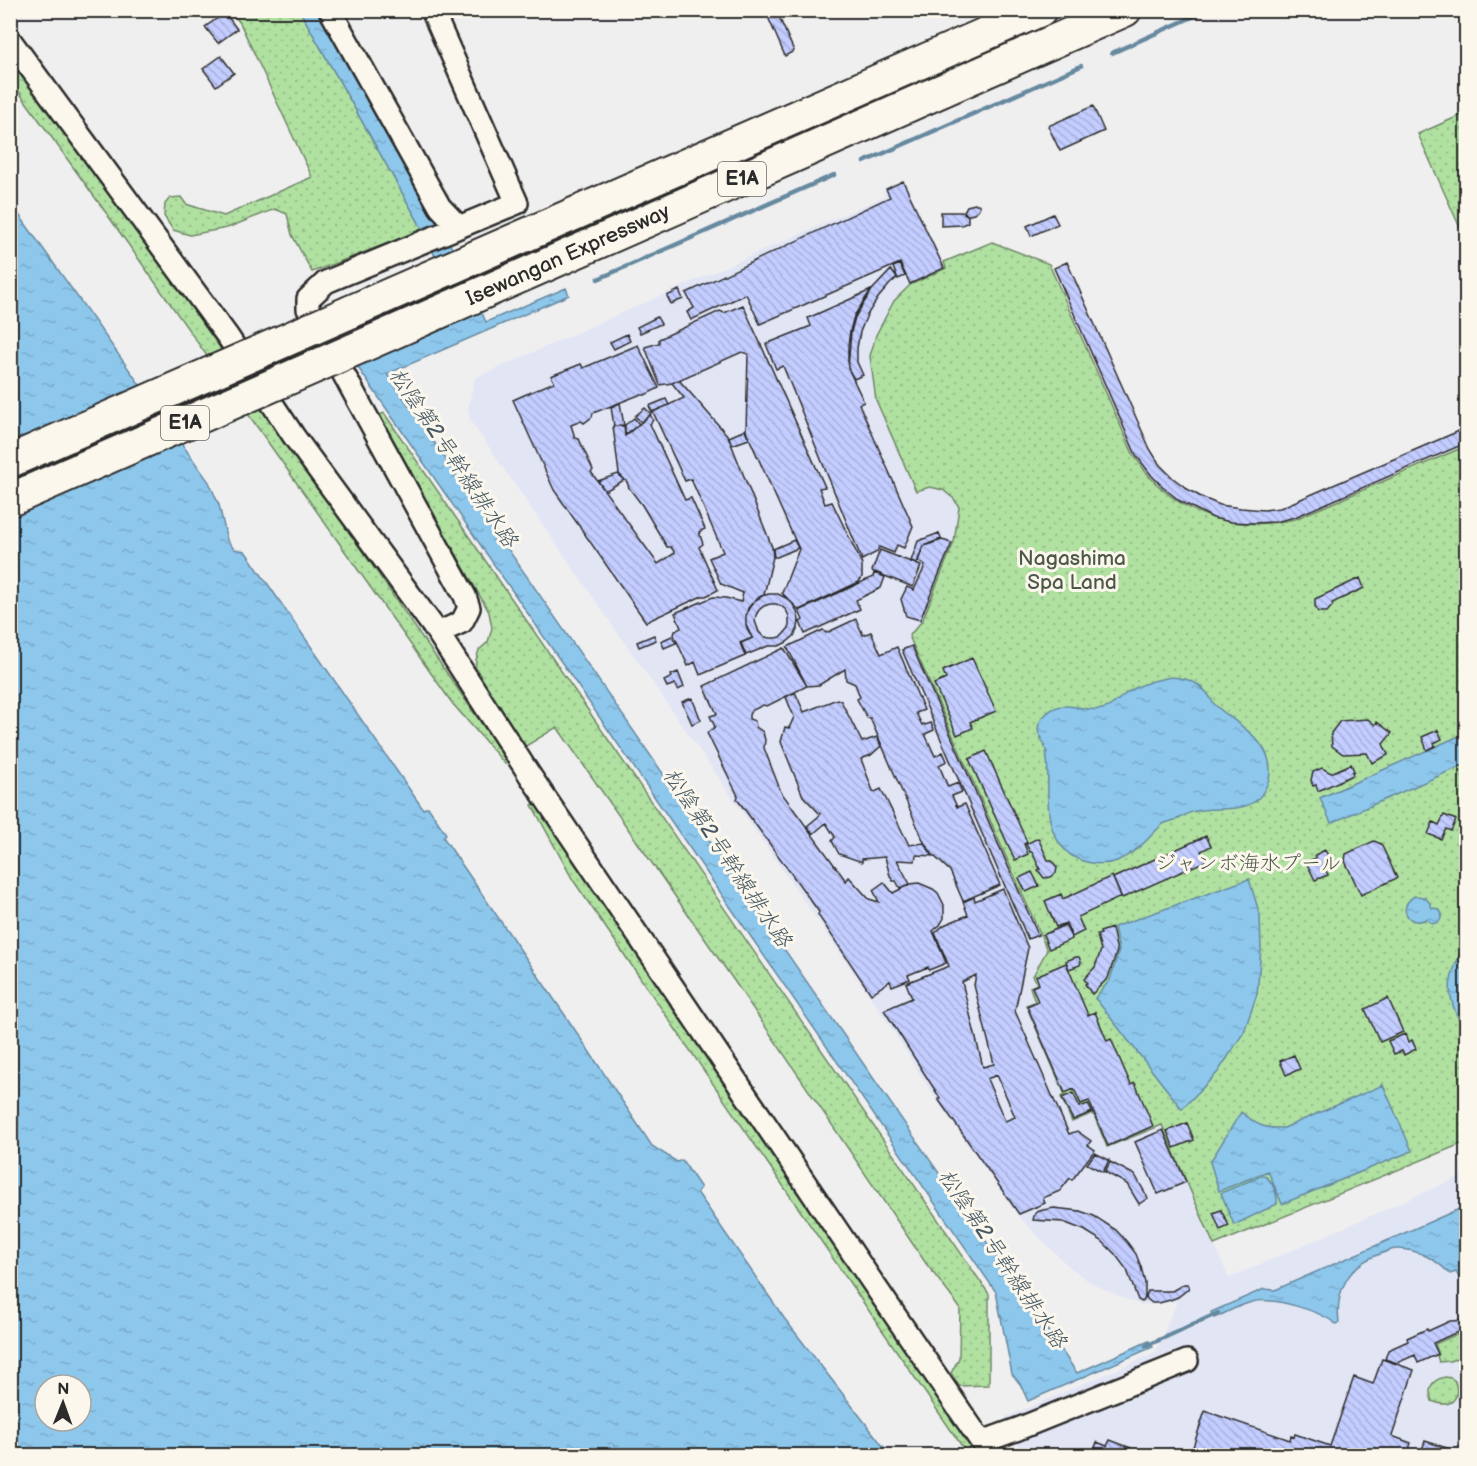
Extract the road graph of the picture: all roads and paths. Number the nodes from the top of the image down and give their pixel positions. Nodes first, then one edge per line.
1 (330, 10) edge
2 (432, 10) edge
3 (1027, 10) edge
4 (1040, 10) edge
5 (1125, 10) edge
6 (10, 40) edge
7 (954, 48) junction
8 (455, 229) junction
9 (10, 461) edge
10 (10, 500) edge
11 (438, 633) junction
12 (1188, 1361) dead end
13 (986, 1449) edge

1 - 8 street
2 - 8 street
3 - 7 highway
4 - 7 highway, Isewangan Expressway / E1A
5 - 10 highway, Isewangan Expressway / E1A, bridge
6 - 11 street
7 - 9 highway, Isewangan Expressway / E1A, bridge
8 - 11 street
11 - 13 street
12 - 13 street

